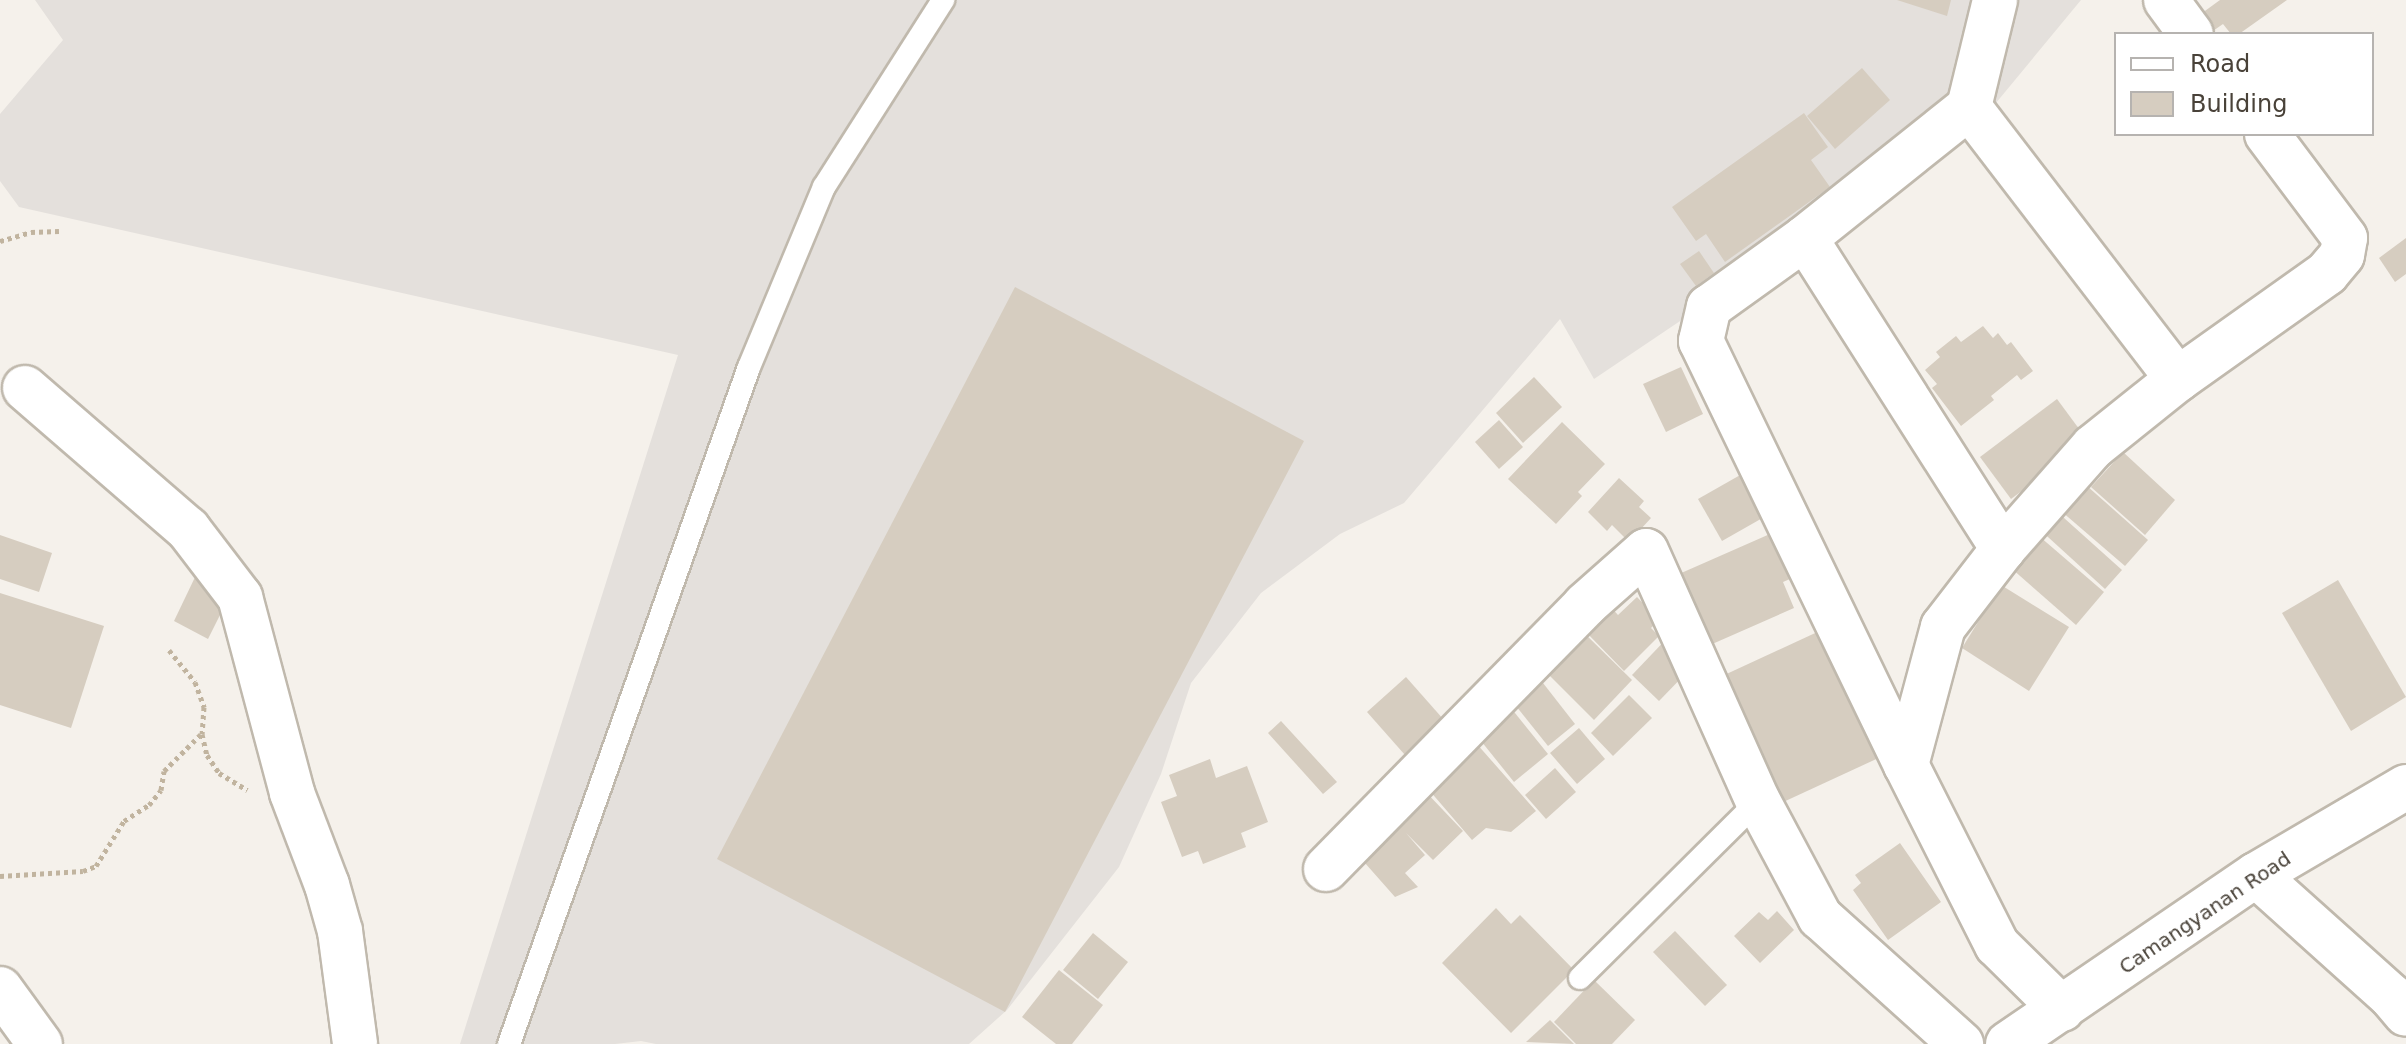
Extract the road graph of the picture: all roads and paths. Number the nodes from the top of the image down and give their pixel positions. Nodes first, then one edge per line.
1 (943, 0) edge
2 (1995, 0) edge
3 (2166, 0) edge
4 (2190, 32) edge
5 (1969, 107) junction
6 (2268, 136) edge
7 (59, 231) dead end
8 (1805, 238) junction
9 (0, 241) edge
10 (2178, 379) junction
11 (25, 388) dead end
12 (2003, 549) junction
13 (202, 734) dead end
14 (1906, 765) junction
15 (2406, 787) edge
16 (1758, 801) junction
17 (1326, 869) dead end
18 (2256, 875) junction
19 (0, 876) edge
20 (1580, 978) dead end
21 (0, 989) edge
22 (2062, 1009) junction
23 (2406, 1014) edge
24 (40, 1044) edge
25 (355, 1044) edge
26 (509, 1044) edge
27 (1961, 1044) edge
28 (2008, 1044) edge

1 - 26 lane
2 - 5 street
3 - 4 street
5 - 8 street
5 - 10 street
6 - 10 street
7 - 9 path
8 - 12 street
8 - 14 street
10 - 12 street
11 - 25 street
12 - 14 street
13 - 19 path
14 - 22 street
15 - 18 street, Camangyanan Road
16 - 17 street
16 - 20 lane
16 - 27 street
18 - 22 street, Camangyanan Road
18 - 23 street
21 - 24 street
22 - 28 street, Camangyanan Road

